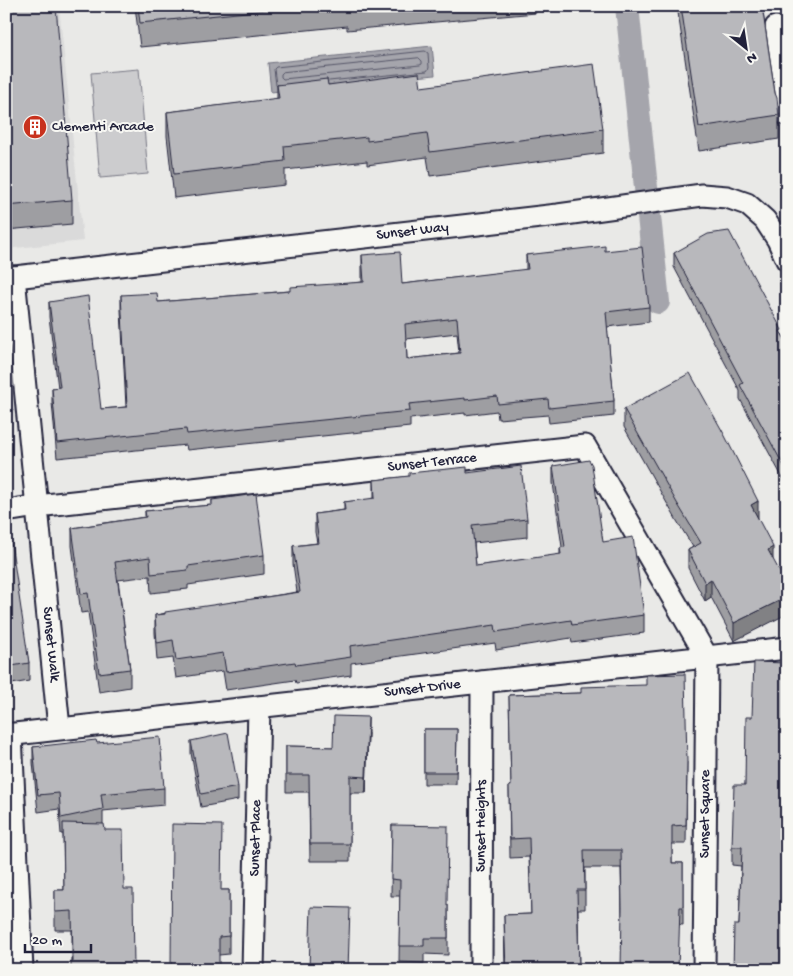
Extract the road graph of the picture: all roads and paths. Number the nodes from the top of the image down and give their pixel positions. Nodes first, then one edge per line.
1 (777, 27) edge
2 (787, 115) edge
3 (782, 238) edge
4 (787, 260) edge
5 (10, 277) edge
6 (37, 506) junction
7 (6, 511) edge
8 (787, 648) edge
9 (706, 657) junction
10 (482, 682) junction
11 (259, 706) junction
12 (59, 728) junction
13 (9, 735) edge
14 (22, 970) edge
15 (253, 970) edge
16 (482, 970) edge
17 (704, 970) edge

1 - 2 street
3 - 4 street, Sunset Way
3 - 5 street, Sunset Way
5 - 6 street, Sunset Walk
6 - 7 street
6 - 9 street, Sunset Terrace
6 - 12 street, Sunset Walk
8 - 9 street, Sunset Drive
9 - 10 street, Sunset Drive
9 - 17 street, Sunset Square
10 - 11 street, Sunset Drive
10 - 16 street, Sunset Heights
11 - 12 street, Sunset Drive
11 - 15 street, Sunset Place
12 - 13 street
13 - 14 street

